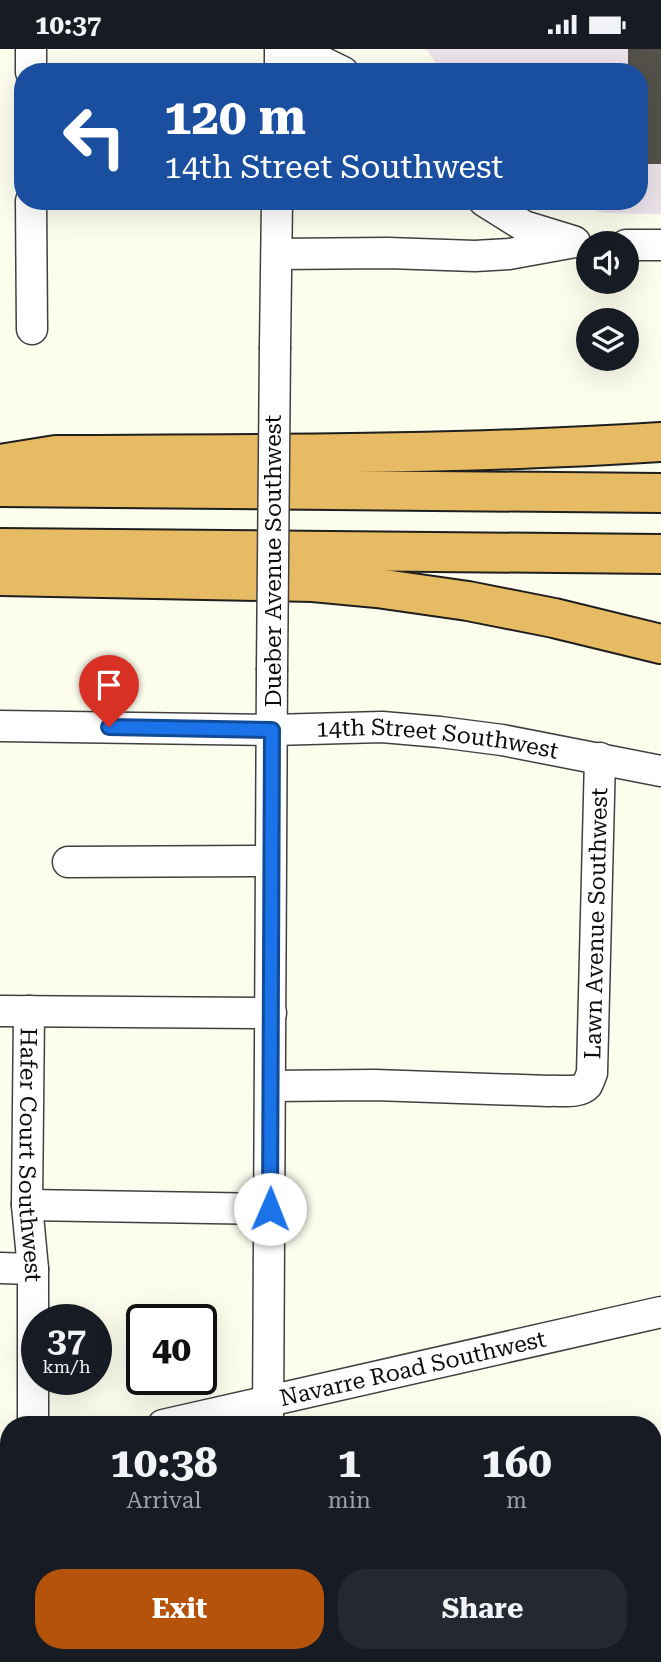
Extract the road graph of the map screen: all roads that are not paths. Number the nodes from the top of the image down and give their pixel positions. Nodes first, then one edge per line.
1 (296, 49) edge
2 (325, 63) edge
3 (32, 210) edge
4 (277, 210) edge
5 (498, 210) edge
6 (576, 241) edge
7 (576, 244) edge
8 (639, 245) edge
9 (661, 245) edge
10 (276, 254) junction
11 (32, 329) dead end
12 (661, 442) edge
13 (0, 464) edge
14 (0, 487) edge
15 (661, 492) edge
16 (0, 548) edge
17 (661, 554) edge
18 (0, 576) edge
19 (661, 644) edge
20 (0, 726) edge
21 (272, 730) junction
22 (600, 758) junction
23 (661, 771) edge
24 (270, 861) junction
25 (68, 862) dead end
26 (15, 1011) edge
27 (271, 1013) junction
28 (271, 1086) junction
29 (27, 1205) junction
30 (270, 1209) junction
31 (0, 1268) edge
32 (33, 1269) junction
33 (661, 1312) edge
34 (268, 1413) edge
35 (33, 1416) edge
36 (242, 1416) edge

1 - 2 street
3 - 11 street
4 - 10 street, Dueber Avenue Southwest
5 - 6 street
7 - 10 street
8 - 9 street
10 - 21 street, Dueber Avenue Southwest, bridge
12 - 13 highway
14 - 15 highway
16 - 17 highway
18 - 19 highway
20 - 21 street, 14th Street Southwest
21 - 22 street, 14th Street Southwest
21 - 24 street, Dueber Avenue Southwest
22 - 23 street, 14th Street Southwest
22 - 28 street, Lawn Avenue Southwest
24 - 25 street
24 - 27 street, Dueber Avenue Southwest
26 - 27 street
26 - 29 street, Hafer Court Southwest
27 - 28 street, Dueber Avenue Southwest
28 - 30 street, Dueber Avenue Southwest
29 - 30 street
29 - 32 street, Hafer Court Southwest
30 - 34 street, Dueber Avenue Southwest
31 - 32 street
32 - 35 street, Hafer Court Southwest
33 - 34 street, Navarre Road Southwest
34 - 36 street, Navarre Road Southwest

